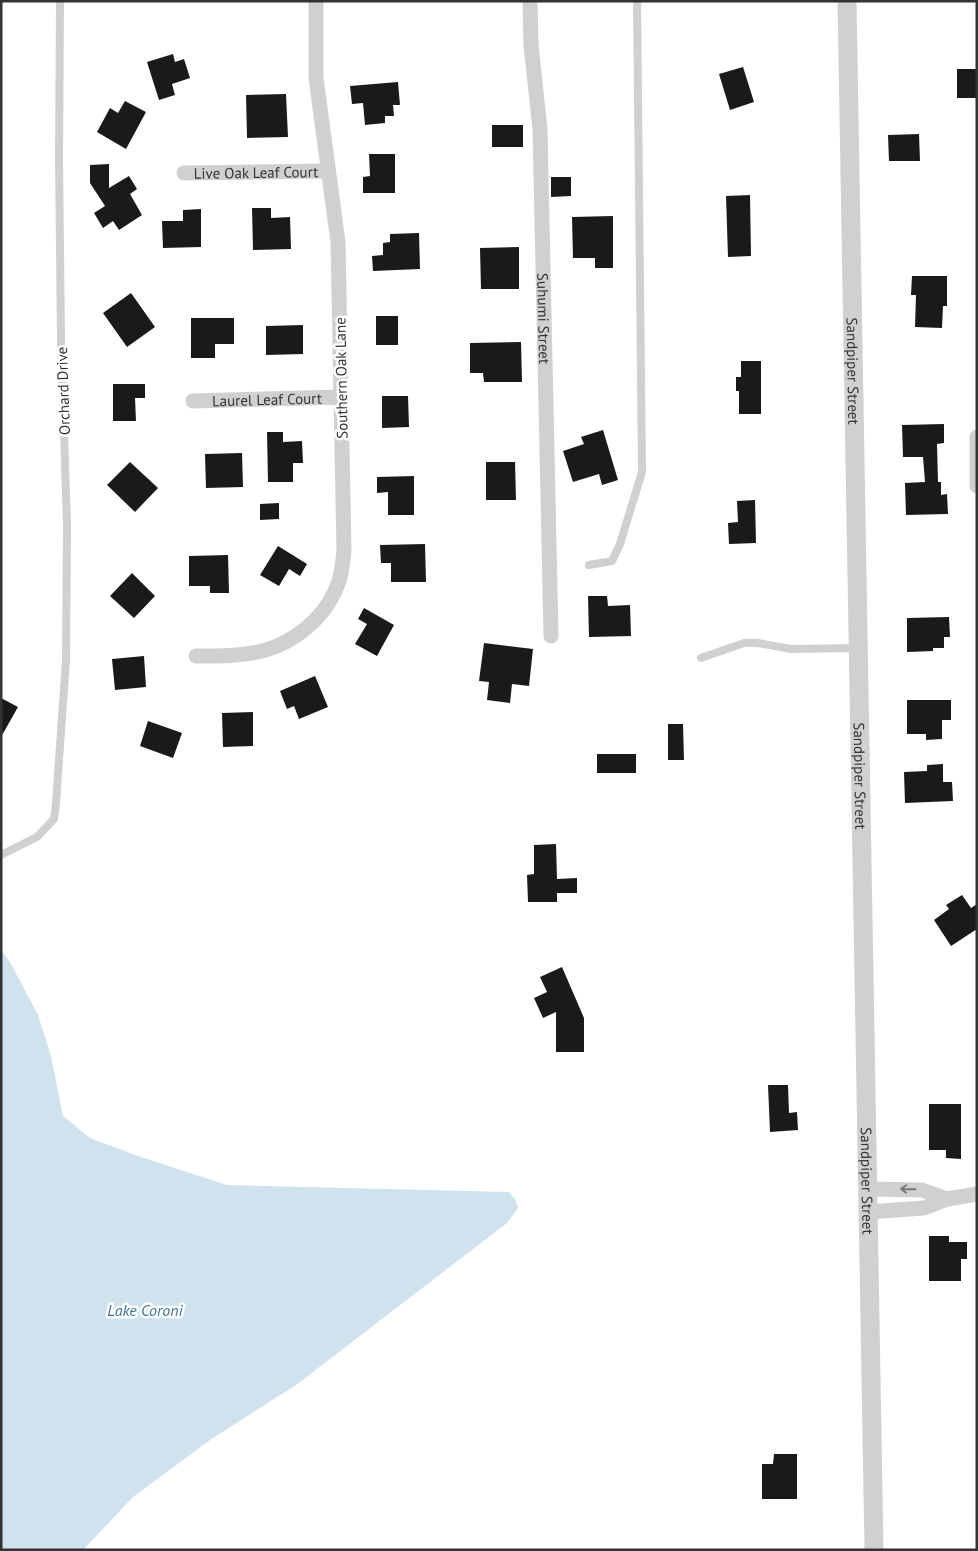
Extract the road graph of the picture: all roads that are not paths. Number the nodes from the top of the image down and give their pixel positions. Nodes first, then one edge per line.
1 (60, 1) edge
2 (316, 1) edge
3 (530, 1) edge
4 (637, 1) edge
5 (847, 1) edge
6 (328, 171) junction
7 (184, 173) dead end
8 (341, 397) junction
9 (193, 400) dead end
10 (977, 436) edge
11 (977, 486) edge
12 (588, 564) dead end
13 (551, 636) dead end
14 (858, 648) junction
15 (196, 656) dead end
16 (701, 658) dead end
17 (1, 855) edge
18 (868, 1188) junction
19 (977, 1194) edge
20 (947, 1200) junction
21 (868, 1212) junction
22 (874, 1550) edge

1 - 17 lane, Orchard Drive
2 - 6 street, Southern Oak Lane
3 - 13 street, Suhumi Street
4 - 12 lane
5 - 14 street, Sandpiper Street
6 - 7 street, Live Oak Leaf Court
6 - 8 street, Southern Oak Lane
8 - 9 street, Laurel Leaf Court
8 - 15 street, Southern Oak Lane
10 - 11 street
14 - 16 lane
14 - 18 street, Sandpiper Street
20 -> 18 street
18 - 21 street, Sandpiper Street
19 - 20 street
20 - 21 street
21 - 22 street, Sandpiper Street

